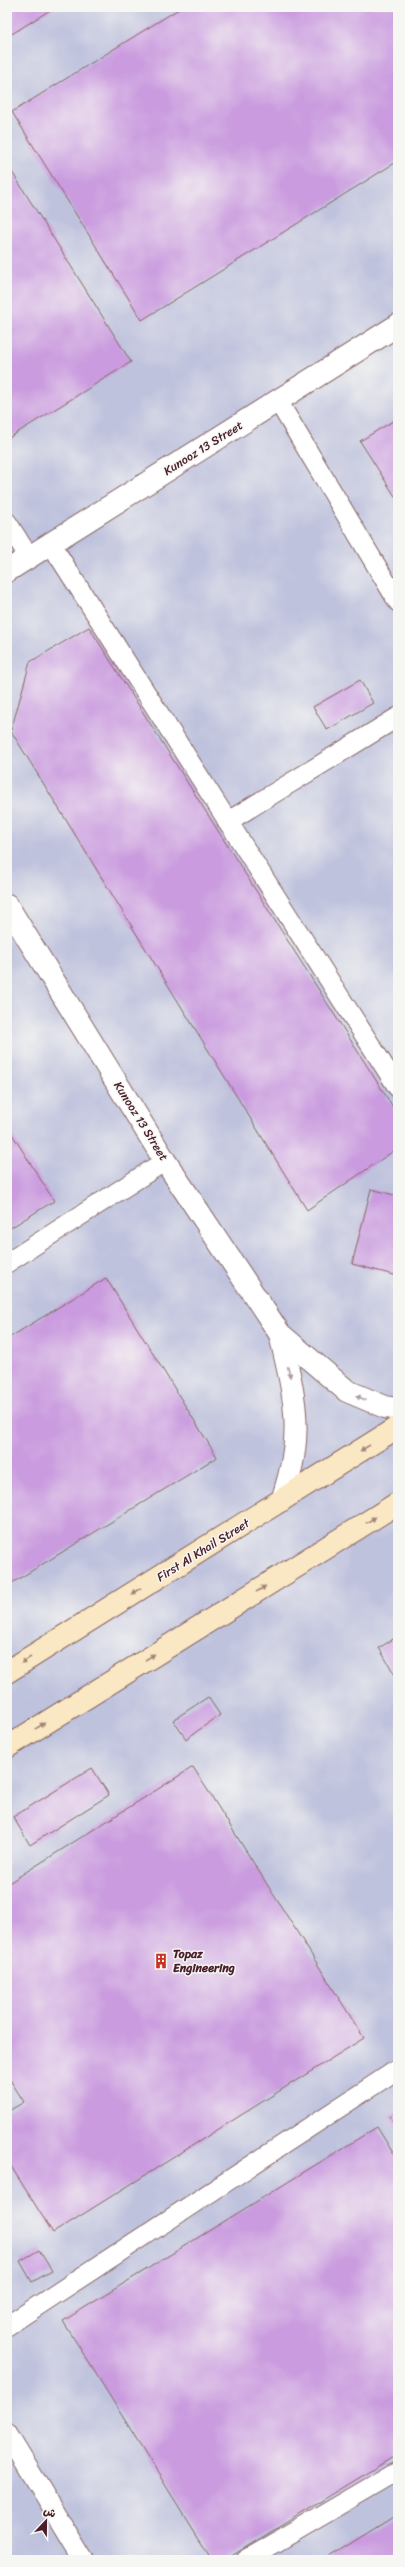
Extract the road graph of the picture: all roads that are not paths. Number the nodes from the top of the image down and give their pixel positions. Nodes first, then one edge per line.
1 (398, 325) edge
2 (278, 401) junction
3 (7, 522) edge
4 (51, 544) junction
5 (29, 557) junction
6 (7, 570) edge
7 (398, 602) edge
8 (398, 717) edge
9 (227, 822) junction
10 (7, 905) edge
11 (398, 1088) edge
12 (165, 1161) junction
13 (7, 1263) edge
14 (280, 1334) junction
15 (398, 1409) edge
16 (398, 1428) edge
17 (282, 1500) junction
18 (398, 1503) edge
19 (7, 1672) edge
20 (7, 1747) edge
21 (398, 2068) edge
22 (7, 2326) edge
23 (7, 2433) edge
24 (398, 2471) edge
25 (84, 2560) edge
26 (246, 2560) edge

1 - 2 street, Kunooz 13 Street
2 - 4 street, Kunooz 13 Street
2 - 7 lane
3 - 5 lane
4 - 5 street, Kunooz 13 Street
4 - 9 lane
5 - 6 street, Kunooz 13 Street
8 - 9 lane
9 - 11 lane
10 - 12 street, Kunooz 13 Street
12 - 13 lane
12 - 14 street, Kunooz 13 Street
15 -> 14 street, Kunooz 13 Street
14 -> 17 street, Kunooz 13 Street
16 -> 17 main road, First Al Khail Street
17 -> 19 main road, First Al Khail Street
20 -> 18 main road
21 - 22 lane
23 - 25 lane
24 - 26 lane

